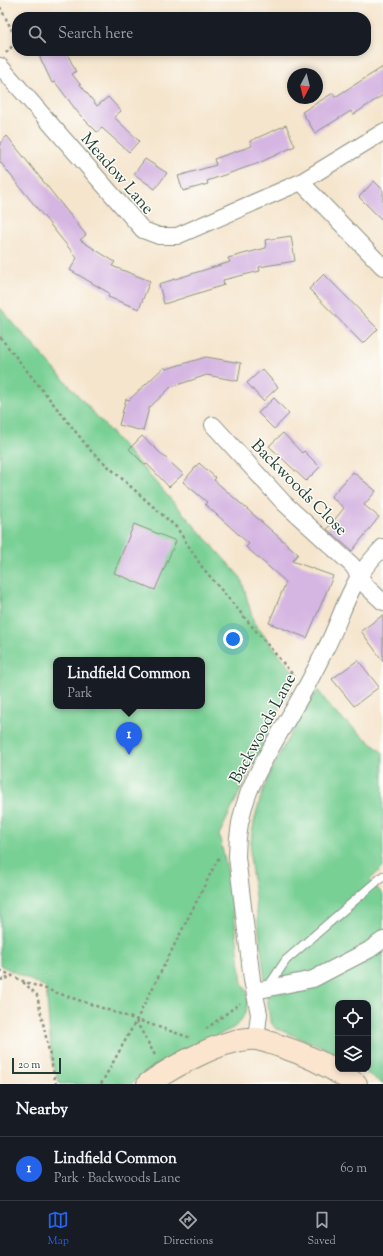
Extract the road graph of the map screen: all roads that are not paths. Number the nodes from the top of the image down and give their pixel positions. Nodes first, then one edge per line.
1 (2, 60) edge
2 (383, 132) edge
3 (301, 182) junction
4 (383, 267) edge
5 (213, 425) dead end
6 (383, 547) edge
7 (360, 575) junction
8 (383, 602) edge
9 (383, 876) edge
10 (383, 940) edge
11 (258, 986) junction
12 (256, 1039) junction
13 (156, 1078) edge
14 (356, 1084) edge

1 - 3 street, Meadow Lane
2 - 3 street, Meadow Lane
3 - 4 street
5 - 7 street, Backwoods Close
6 - 7 street, Backwoods Lane
7 - 8 street, Backwoods Close
7 - 11 street, Backwoods Lane
9 - 11 lane
10 - 11 street
11 - 12 street, Backwoods Lane
12 - 13 main road
12 - 14 main road

